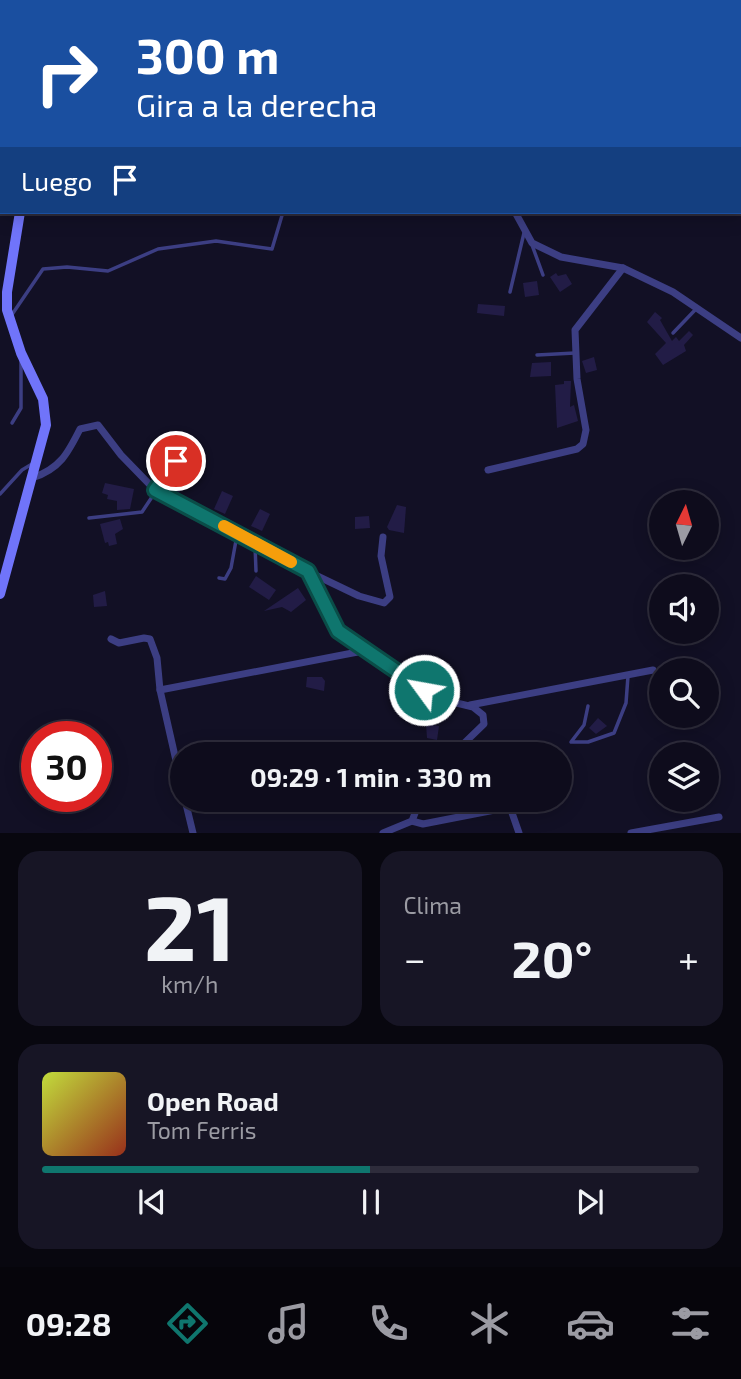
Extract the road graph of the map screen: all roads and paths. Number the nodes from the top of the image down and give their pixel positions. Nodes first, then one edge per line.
1 (20, 214) edge
2 (282, 214) edge
3 (516, 214) edge
4 (524, 233) junction
5 (532, 243) junction
6 (623, 268) junction
7 (543, 275) dead end
8 (510, 292) dead end
9 (698, 307) junction
10 (10, 317) junction
11 (673, 333) dead end
12 (740, 338) edge
13 (21, 353) junction
14 (575, 353) junction
15 (537, 355) dead end
16 (12, 423) dead end
17 (184, 455) dead end
18 (37, 461) junction
19 (488, 470) dead end
20 (32, 478) junction
21 (155, 490) junction
22 (0, 494) edge
23 (89, 518) dead end
24 (237, 533) junction
25 (383, 537) dead end
26 (255, 543) junction
27 (256, 571) dead end
28 (308, 571) junction
29 (219, 578) dead end
30 (0, 594) edge
31 (111, 639) dead end
32 (363, 651) junction
33 (649, 671) edge
34 (629, 674) junction
35 (160, 690) junction
36 (466, 706) junction
37 (588, 706) dead end
38 (172, 742) edge
39 (465, 742) edge
40 (188, 812) edge
41 (415, 812) edge
42 (719, 817) dead end
43 (412, 821) junction
44 (193, 833) edge
45 (383, 833) edge
46 (519, 833) edge
47 (631, 833) edge

1 - 10 main road
2 - 10 lane
3 - 4 street
4 - 5 street
4 - 8 lane
5 - 6 street
5 - 7 lane
6 - 9 street
6 - 14 street
9 - 11 lane
9 - 12 street
10 - 13 main road
13 - 16 lane
13 - 18 main road
14 - 15 lane
14 - 19 street
17 - 21 lane
18 - 20 main road
18 - 22 lane
20 - 21 street
20 - 30 main road
21 - 23 lane
21 - 24 street
24 - 26 street
24 - 29 lane
25 - 28 street
26 - 27 lane
26 - 28 street
28 - 32 street
31 - 35 street
32 - 35 street
32 - 36 street
33 - 34 street
34 - 36 street
34 - 37 lane
35 - 38 street
36 - 39 street
40 - 44 street
41 - 43 street
42 - 47 street
43 - 45 street
43 - 46 street

